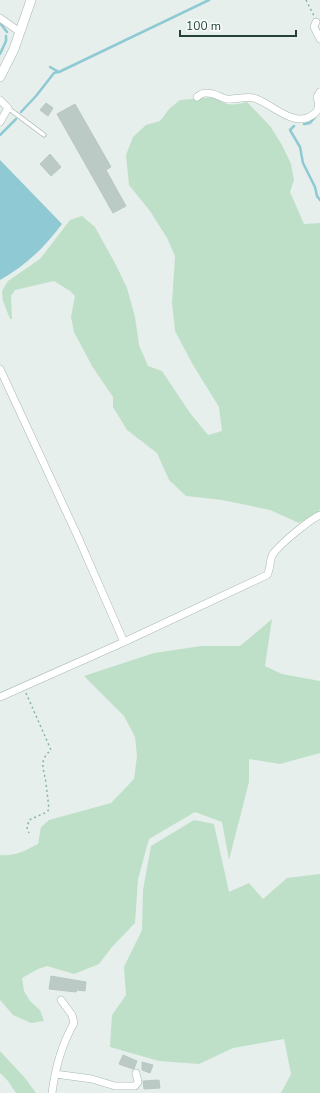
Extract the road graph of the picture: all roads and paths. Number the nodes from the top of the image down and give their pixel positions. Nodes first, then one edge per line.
1 (31, 0) edge
2 (306, 0) edge
3 (0, 18) edge
4 (316, 22) joint
5 (20, 32) junction
6 (320, 39) edge
7 (0, 77) edge
8 (320, 92) edge
9 (197, 97) dead end
10 (0, 100) edge
11 (8, 108) junction
12 (0, 122) edge
13 (44, 134) dead end
14 (0, 369) edge
15 (320, 515) edge
16 (124, 642) junction
17 (23, 687) junction
18 (0, 697) edge
19 (29, 833) dead end
20 (61, 1000) dead end
21 (136, 1073) dead end
22 (55, 1074) junction
23 (52, 1093) edge

1 - 5 street
2 - 4 path
3 - 5 street
4 - 6 street
5 - 7 street
8 - 9 street
10 - 11 street
11 - 12 street
11 - 13 lane
14 - 16 street
15 - 16 street
16 - 17 street
17 - 18 street
17 - 19 path
20 - 22 street
21 - 22 street
22 - 23 street

